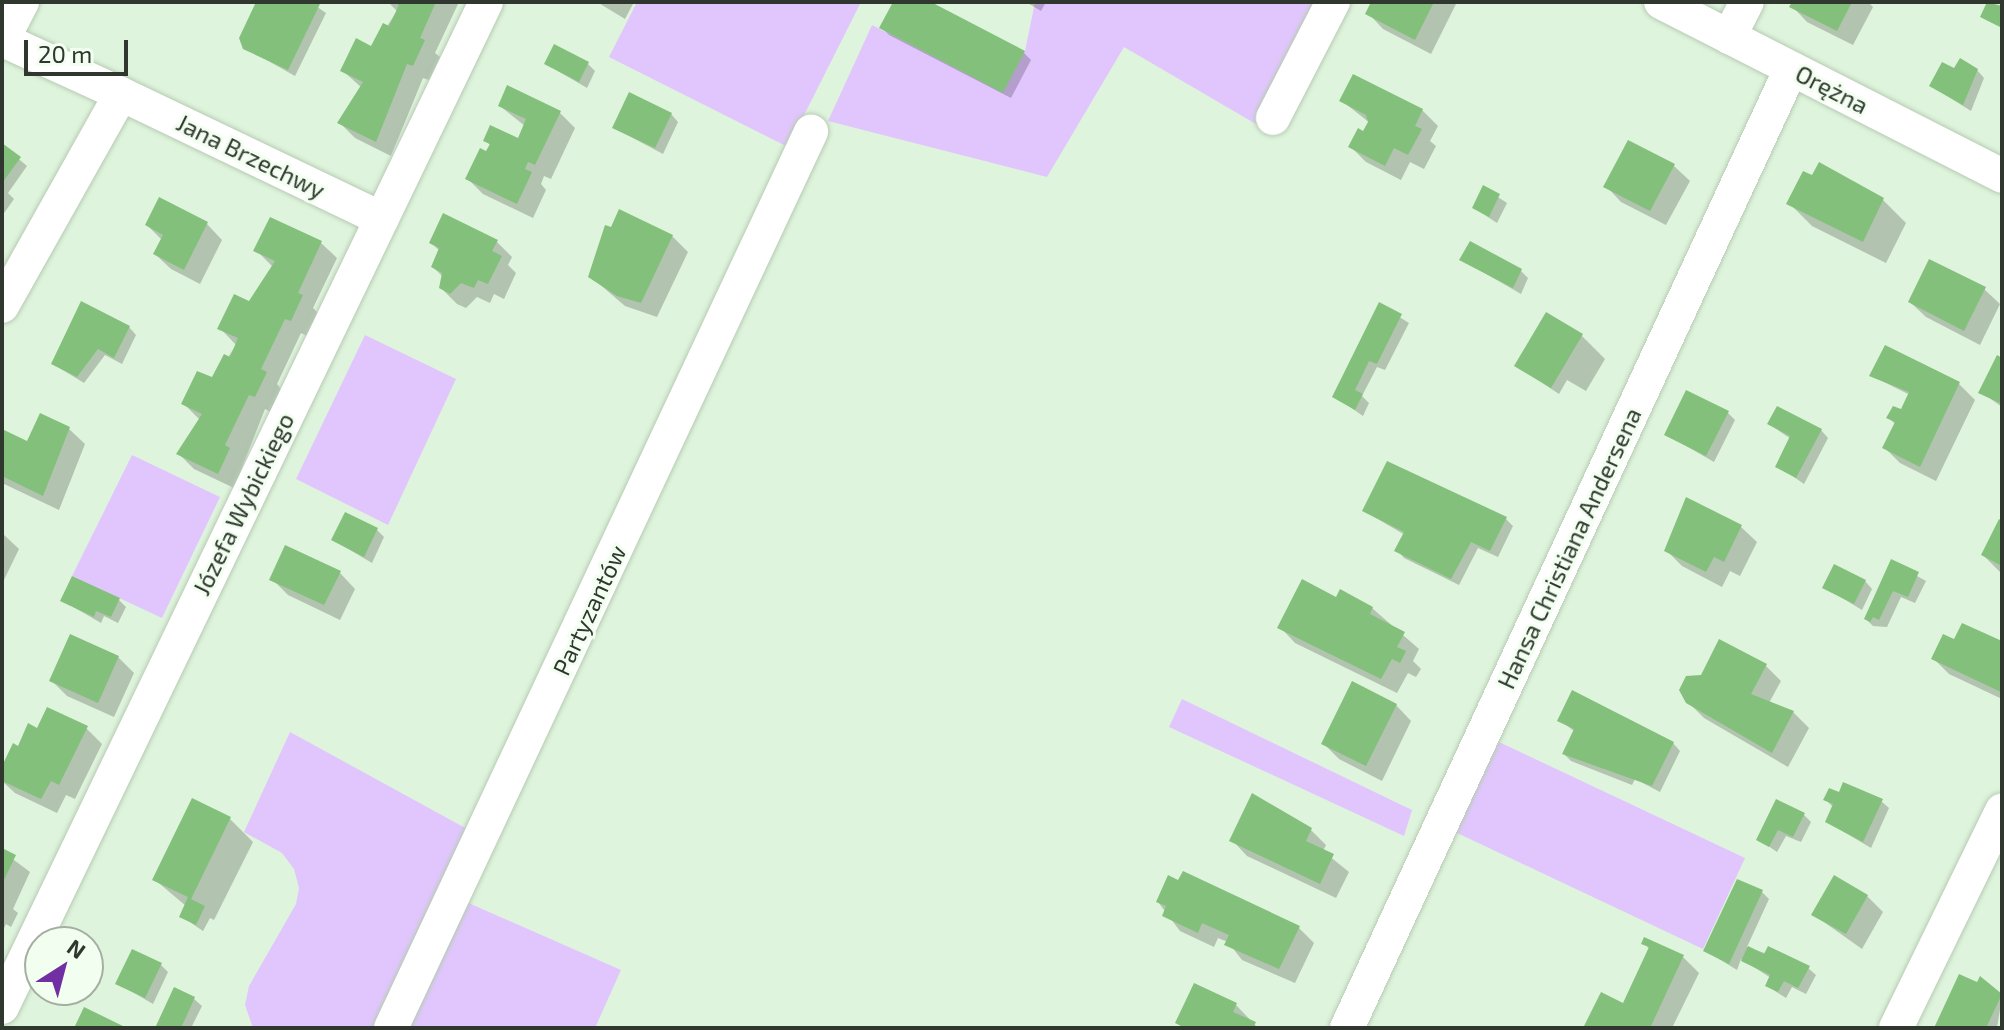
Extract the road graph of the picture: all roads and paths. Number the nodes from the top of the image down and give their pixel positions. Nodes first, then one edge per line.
1 (22, 2) edge
2 (486, 2) edge
3 (1333, 2) edge
4 (1661, 2) edge
5 (1747, 2) edge
6 (1729, 37) junction
7 (2, 41) edge
8 (1791, 69) junction
9 (121, 94) junction
10 (1273, 118) dead end
11 (811, 132) dead end
12 (2002, 176) edge
13 (382, 219) junction
14 (2, 306) edge
15 (2002, 811) edge
16 (2, 1007) edge
17 (391, 1028) edge
18 (1347, 1028) edge
19 (1896, 1028) edge

1 - 7 street
2 - 13 street, Józefa Wybickiego
3 - 10 street
4 - 6 street, Orężna
5 - 6 street
6 - 8 street, Orężna
7 - 9 street, Jana Brzechwy
8 - 12 street, Orężna
8 - 18 street, Hansa Christiana Andersena
9 - 13 street, Jana Brzechwy
9 - 14 street
11 - 17 street, Partyzantów
13 - 16 street, Józefa Wybickiego
15 - 19 street

